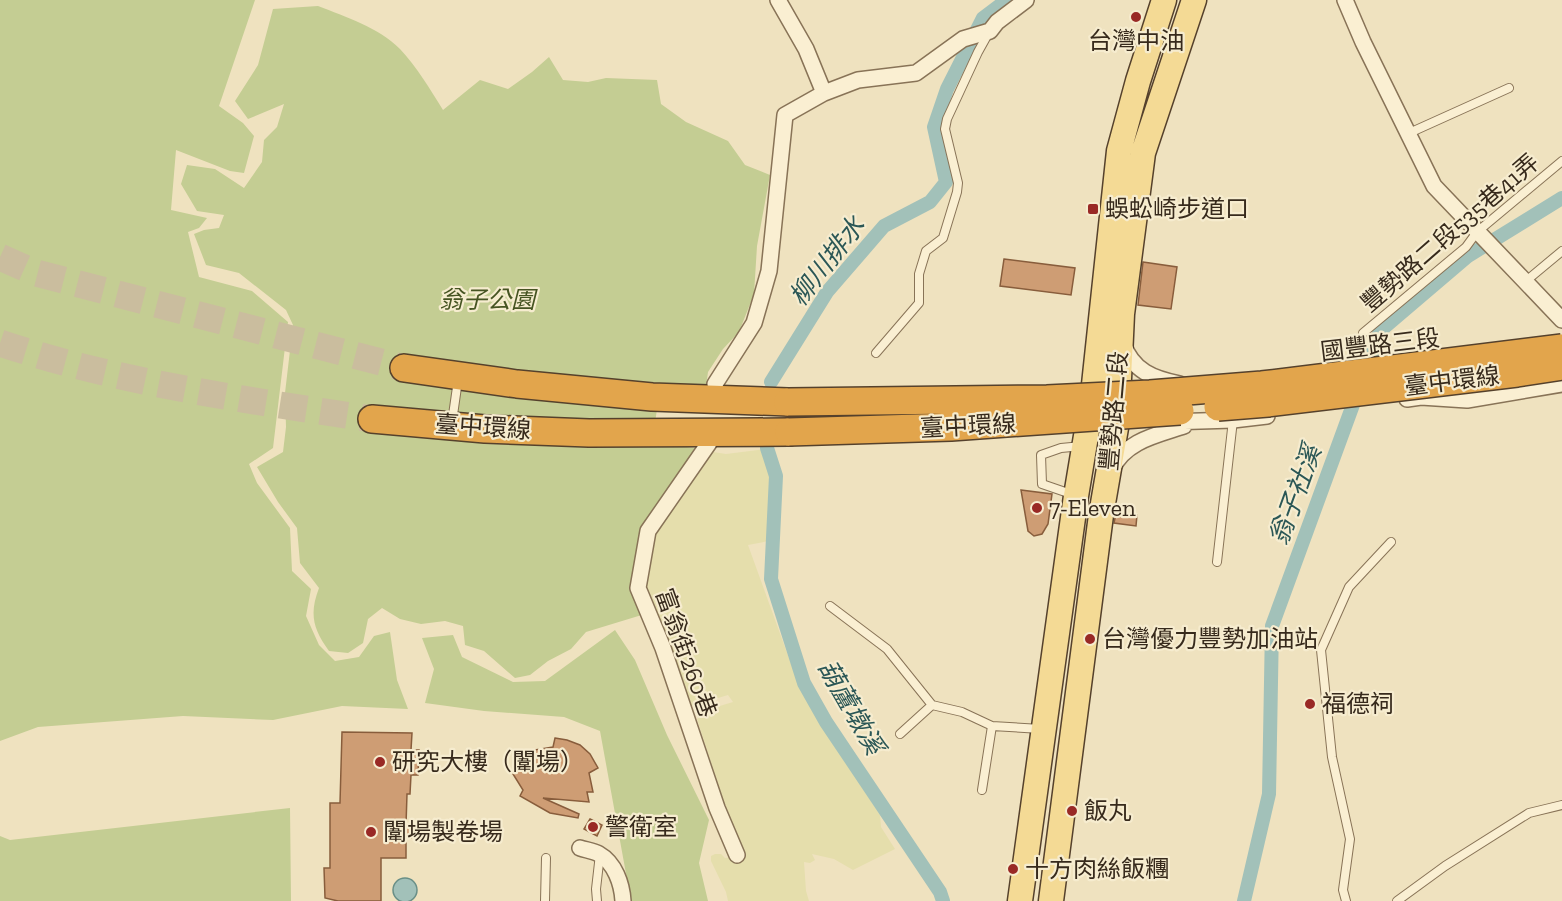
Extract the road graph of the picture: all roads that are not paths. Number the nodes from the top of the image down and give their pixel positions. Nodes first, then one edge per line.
1 (778, 0) edge
2 (1026, 0) edge
3 (1164, 0) edge
4 (1194, 0) edge
5 (1345, 0) edge
6 (989, 31) junction
7 (1509, 88) dead end
8 (824, 93) junction
9 (1407, 134) junction
10 (1562, 161) edge
11 (1480, 235) junction
12 (1562, 251) edge
13 (1526, 281) junction
14 (1562, 320) edge
15 (1363, 333) dead end
16 (1121, 335) junction
17 (1562, 346) edge
18 (876, 353) dead end
19 (1562, 367) edge
20 (404, 368) tunnel mouth
21 (459, 376) junction
22 (715, 384) dead end
23 (1562, 384) edge
24 (1204, 388) junction
25 (1119, 393) junction
26 (1093, 394) junction
27 (1421, 397) junction
28 (372, 419) tunnel mouth
29 (1233, 420) junction
30 (1117, 422) junction
31 (1200, 422) junction
32 (452, 426) junction
33 (1085, 436) junction
34 (709, 443) dead end
35 (1107, 483) junction
36 (1076, 496) junction
37 (1391, 542) dead end
38 (1217, 562) dead end
39 (830, 606) dead end
40 (932, 705) junction
41 (992, 726) junction
42 (1044, 729) junction
43 (900, 734) dead end
44 (982, 790) dead end
45 (1562, 805) edge
46 (580, 848) dead end
47 (600, 854) junction
48 (737, 855) dead end
49 (546, 858) dead end
50 (545, 901) edge
51 (597, 901) edge
52 (623, 901) edge
53 (1020, 901) edge
54 (1051, 901) edge
55 (1346, 901) edge
56 (1397, 901) edge

1 - 8 street
2 - 6 street
3 - 26 main road, 豐勢路二段
4 - 16 main road, 豐勢路二段
5 - 9 street
6 - 8 street
6 - 18 lane
7 - 9 lane
8 - 22 street
9 - 11 street
10 - 11 lane, 豐勢路二段535巷41弄
11 - 13 street
11 - 15 lane, 豐勢路二段535巷41弄
12 - 13 lane
13 - 14 street
16 - 24 street, 國豐路三段
16 - 25 main road, 豐勢路二段
17 - 21 highway, 臺中環線, bridge
17 - 24 street, 國豐路三段, bridge
19 - 27 street, 國豐路三段
19 - 32 highway, 臺中環線, bridge
20 - 21 highway, 臺中環線
21 - 32 lane
23 - 27 street, 國豐路三段
24 - 25 street, 國豐路三段
25 - 26 street, 國豐路三段
25 - 30 main road, 豐勢路二段
26 - 33 main road, 豐勢路二段
27 - 29 street, 國豐路三段
28 - 32 highway, 臺中環線
29 - 31 street, 國豐路三段
29 - 38 lane
30 - 31 street, 國豐路三段
30 - 33 street, 國豐路三段
30 - 35 main road, 豐勢路二段
31 - 35 street, 國豐路三段
33 - 36 main road, 豐勢路二段
33 - 36 lane
34 - 48 street, 富翁街260巷
35 - 54 main road, 豐勢路二段
36 - 42 main road, 豐勢路二段
37 - 55 lane
39 - 40 lane
40 - 41 lane
40 - 43 lane
41 - 42 lane
41 - 44 lane
42 - 53 main road, 豐勢路二段
45 - 56 lane
46 - 47 street
47 - 51 lane
47 - 52 street
49 - 50 lane

